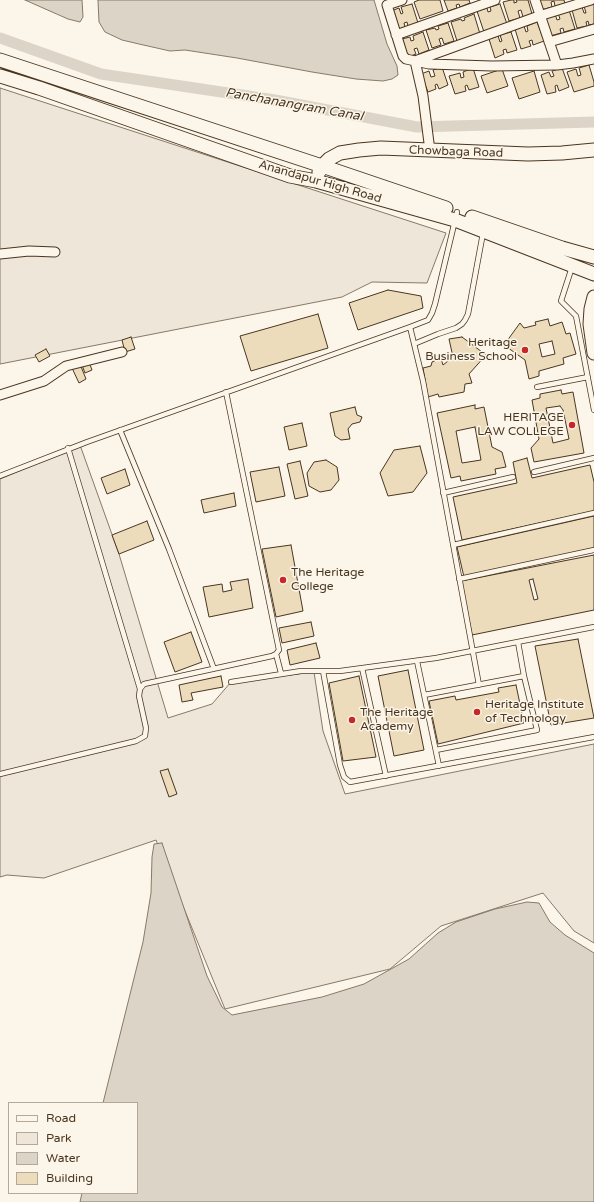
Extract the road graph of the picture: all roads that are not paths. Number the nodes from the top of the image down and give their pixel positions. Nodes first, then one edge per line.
1 (402, 0) edge
2 (495, 0) edge
3 (534, 0) edge
4 (591, 0) edge
5 (539, 16) junction
6 (594, 29) edge
7 (396, 35) junction
8 (548, 42) junction
9 (594, 58) edge
10 (0, 60) edge
11 (415, 61) junction
12 (557, 65) junction
13 (0, 76) edge
14 (594, 150) edge
15 (430, 151) junction
16 (322, 166) junction
17 (316, 181) junction
18 (456, 216) junction
19 (485, 227) junction
20 (56, 252) dead end
21 (577, 252) junction
22 (0, 254) edge
23 (594, 257) edge
24 (572, 266) junction
25 (594, 274) edge
26 (594, 297) edge
27 (410, 327) junction
28 (414, 344) junction
29 (122, 352) dead end
30 (594, 353) edge
31 (588, 377) junction
32 (537, 387) dead end
33 (226, 392) junction
34 (0, 395) edge
35 (594, 410) edge
36 (120, 430) junction
37 (68, 448) junction
38 (594, 458) edge
39 (534, 472) dead end
40 (0, 476) edge
41 (513, 477) dead end
42 (443, 493) junction
43 (594, 513) edge
44 (453, 545) junction
45 (594, 550) edge
46 (459, 579) junction
47 (594, 627) edge
48 (518, 642) junction
49 (472, 651) junction
50 (276, 654) junction
51 (417, 661) junction
52 (362, 668) junction
53 (214, 669) junction
54 (323, 671) junction
55 (281, 673) junction
56 (524, 676) junction
57 (230, 682) dead end
58 (479, 685) junction
59 (140, 688) junction
60 (424, 695) junction
61 (594, 737) edge
62 (436, 750) junction
63 (439, 766) junction
64 (0, 774) edge
65 (386, 776) junction

1 - 7 street
2 - 7 street
3 - 5 street
4 - 5 street
5 - 8 street
5 - 11 street
6 - 8 street
7 - 11 street
8 - 12 street
9 - 12 street
10 - 16 main road, Anandapur High Road
11 - 12 street
11 - 15 street
13 - 17 main road, Anandapur High Road
14 - 15 main road, Chowbaga Road
15 - 16 main road, Chowbaga Road
16 - 17 main road
16 - 18 main road, Anandapur High Road
17 - 18 main road, Anandapur High Road
18 - 19 main road, Anandapur High Road
18 - 27 lane
19 - 21 main road, Anandapur High Road
19 - 24 main road, Anandapur High Road
19 - 28 lane
20 - 22 street
21 - 23 main road, Anandapur High Road
21 - 24 lane
24 - 25 main road, Anandapur High Road
24 - 31 lane
26 - 30 main road
27 - 28 lane
27 - 33 lane
28 - 42 lane
29 - 34 street
31 - 32 lane
31 - 35 lane
33 - 36 lane
33 - 50 lane
36 - 37 lane
36 - 53 lane
37 - 40 lane
37 - 59 lane
38 - 39 lane
41 - 42 lane
42 - 44 lane
43 - 44 lane
44 - 46 lane
45 - 46 lane
46 - 49 lane
47 - 48 lane
48 - 49 lane
48 - 56 lane
49 - 51 lane
49 - 58 lane
50 - 53 lane
50 - 55 lane
51 - 52 lane
51 - 60 lane
52 - 54 lane
52 - 65 lane
53 - 59 lane
54 - 55 lane
54 - 65 lane
55 - 57 lane
56 - 58 lane
56 - 62 lane
58 - 60 lane
59 - 64 lane
60 - 62 lane
61 - 63 lane
62 - 63 lane
63 - 65 lane

